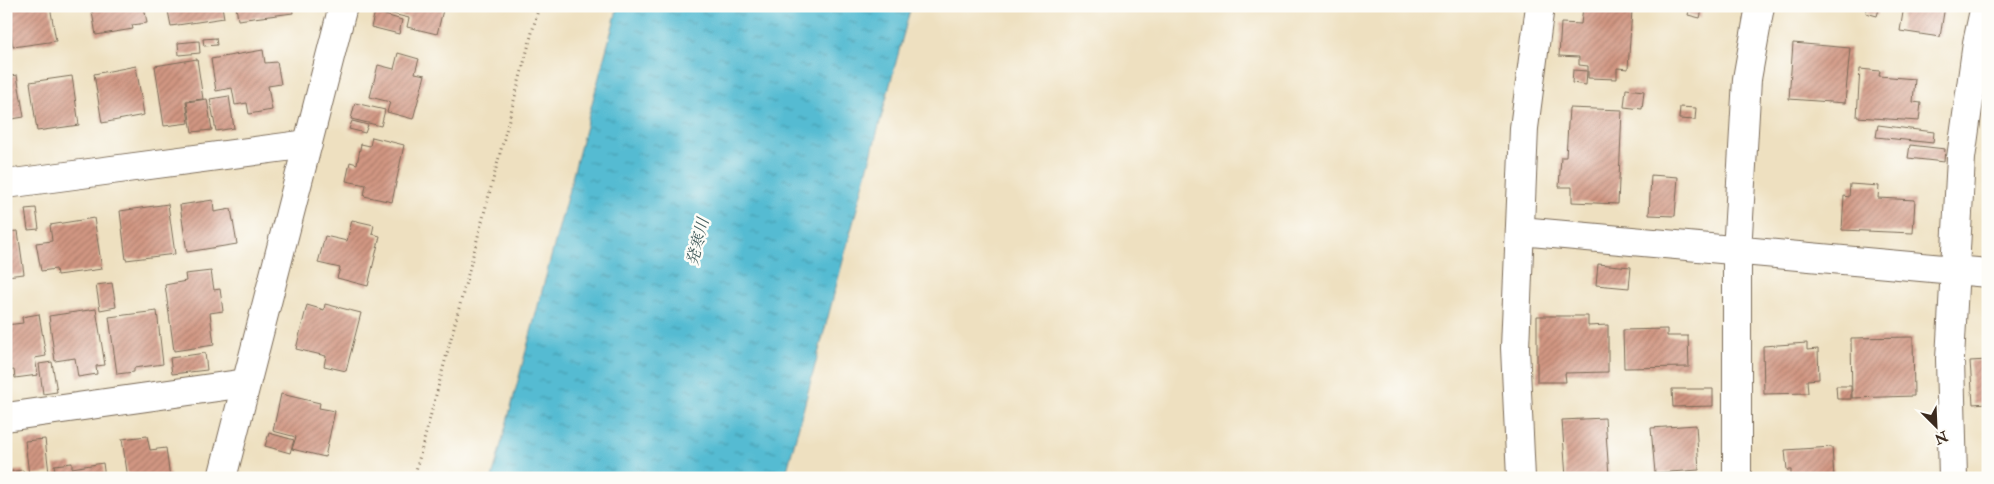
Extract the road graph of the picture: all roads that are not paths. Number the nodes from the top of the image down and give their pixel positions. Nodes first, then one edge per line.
1 (343, 6) edge
2 (1540, 6) edge
3 (1760, 6) edge
4 (1984, 6) edge
5 (308, 144) junction
6 (6, 184) edge
7 (1520, 232) junction
8 (1737, 252) junction
9 (1955, 270) junction
10 (1988, 273) edge
11 (246, 384) junction
12 (6, 417) edge
13 (222, 478) edge
14 (1521, 478) edge
15 (1737, 478) edge
16 (1953, 478) edge

1 - 5 street
2 - 7 street
3 - 8 street
4 - 9 street
5 - 6 street
5 - 11 street
7 - 8 street
7 - 14 street
8 - 9 street
8 - 15 street
9 - 10 street
9 - 16 street
11 - 12 street
11 - 13 street

